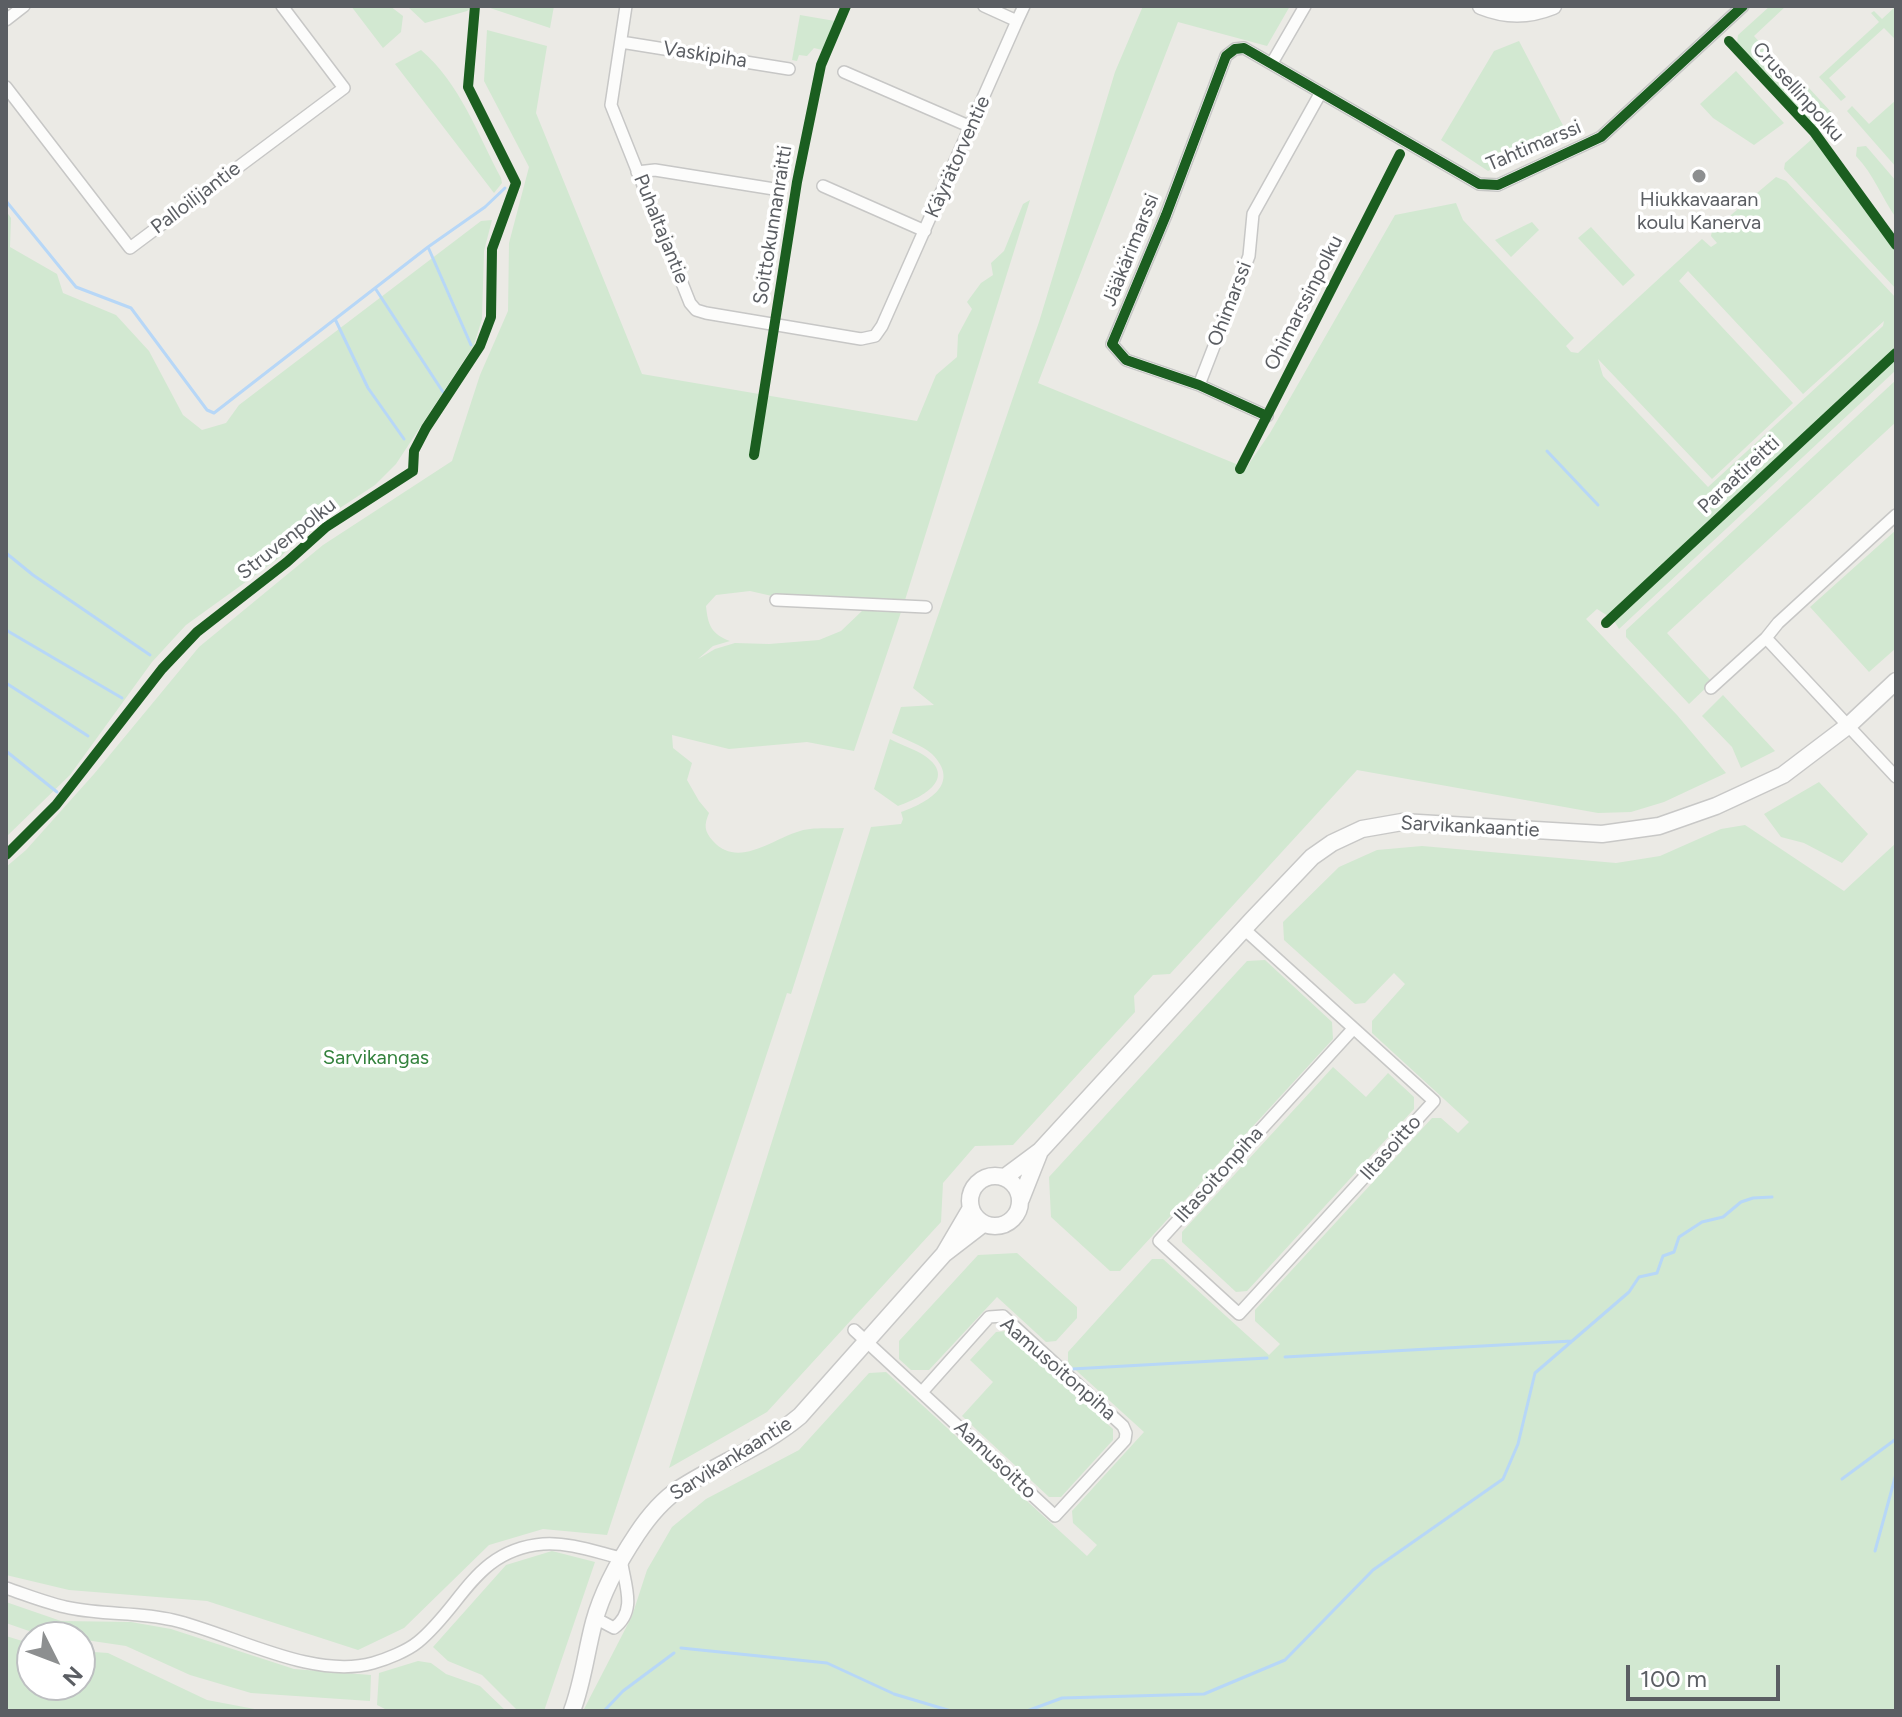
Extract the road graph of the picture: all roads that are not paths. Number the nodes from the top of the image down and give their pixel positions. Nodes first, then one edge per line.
1 (24, 6) edge
2 (282, 6) edge
3 (626, 6) edge
4 (984, 6) edge
5 (1024, 6) edge
6 (1305, 6) edge
7 (1481, 6) edge
8 (1553, 6) edge
9 (1743, 6) edge
10 (6, 20) edge
11 (1017, 21) junction
12 (621, 42) junction
13 (1272, 63) junction
14 (789, 69) dead end
15 (844, 72) dead end
16 (6, 87) edge
17 (1320, 94) junction
18 (971, 127) junction
19 (637, 172) junction
20 (823, 186) dead end
21 (774, 189) dead end
22 (925, 231) junction
23 (882, 326) joint
24 (1199, 385) junction
25 (1267, 416) dead end
26 (1896, 515) edge
27 (776, 600) dead end
28 (926, 607) dead end
29 (1766, 638) junction
30 (1896, 681) edge
31 (1711, 688) dead end
32 (1849, 725) junction
33 (1896, 777) edge
34 (1244, 929) junction
35 (1353, 1029) junction
36 (1040, 1151) junction
37 (1005, 1177) junction
38 (1021, 1199) junction
39 (971, 1208) junction
40 (983, 1224) junction
41 (944, 1254) junction
42 (1239, 1314) joint
43 (860, 1336) junction
44 (922, 1392) junction
45 (1126, 1433) joint
46 (621, 1558) junction
47 (6, 1588) edge
48 (595, 1618) junction
49 (572, 1711) edge

1 - 10 street
2 - 16 street, Palloilijantie
3 - 12 street, Puhaltajantie
4 - 11 street
5 - 11 street, Käyrätorventie
6 - 13 street
7 - 8 street
9 - 17 street, Tahtimarssi
11 - 18 street, Käyrätorventie
12 - 14 street, Vaskipiha
12 - 19 street, Puhaltajantie
13 - 17 street, Tahtimarssi
13 - 24 street, Jääkärimarssi
15 - 18 street
17 - 24 street, Ohimarssi
18 - 22 street, Käyrätorventie
19 - 21 street
19 - 23 street, Puhaltajantie
20 - 22 street
22 - 23 street, Käyrätorventie
24 - 25 street, Jääkärimarssi
26 - 29 street
27 - 28 street
29 - 31 street
29 - 32 street
30 - 32 street, Sarvikankaantie
32 - 33 street
32 - 34 street, Sarvikankaantie
34 - 35 street, Iltasoitto
34 - 36 street, Sarvikankaantie
35 - 42 street, Iltasoitonpiha
35 - 42 street, Iltasoitto
36 - 37 street, Sarvikankaantie
36 - 38 street, Sarvikankaantie
37 - 38 street
37 - 39 street, Sarvikankaantie
38 - 40 street, Sarvikankaantie
39 - 40 street
39 - 41 street, Sarvikankaantie
40 - 41 street, Sarvikankaantie
41 - 43 street, Sarvikankaantie
43 - 44 street, Aamusoitto
43 - 46 street, Sarvikankaantie
44 - 45 street, Aamusoitonpiha
44 - 45 street, Aamusoitto
46 - 47 street
46 - 48 street, Sarvikankaantie
46 - 48 street
48 - 49 street, Sarvikankaantie

